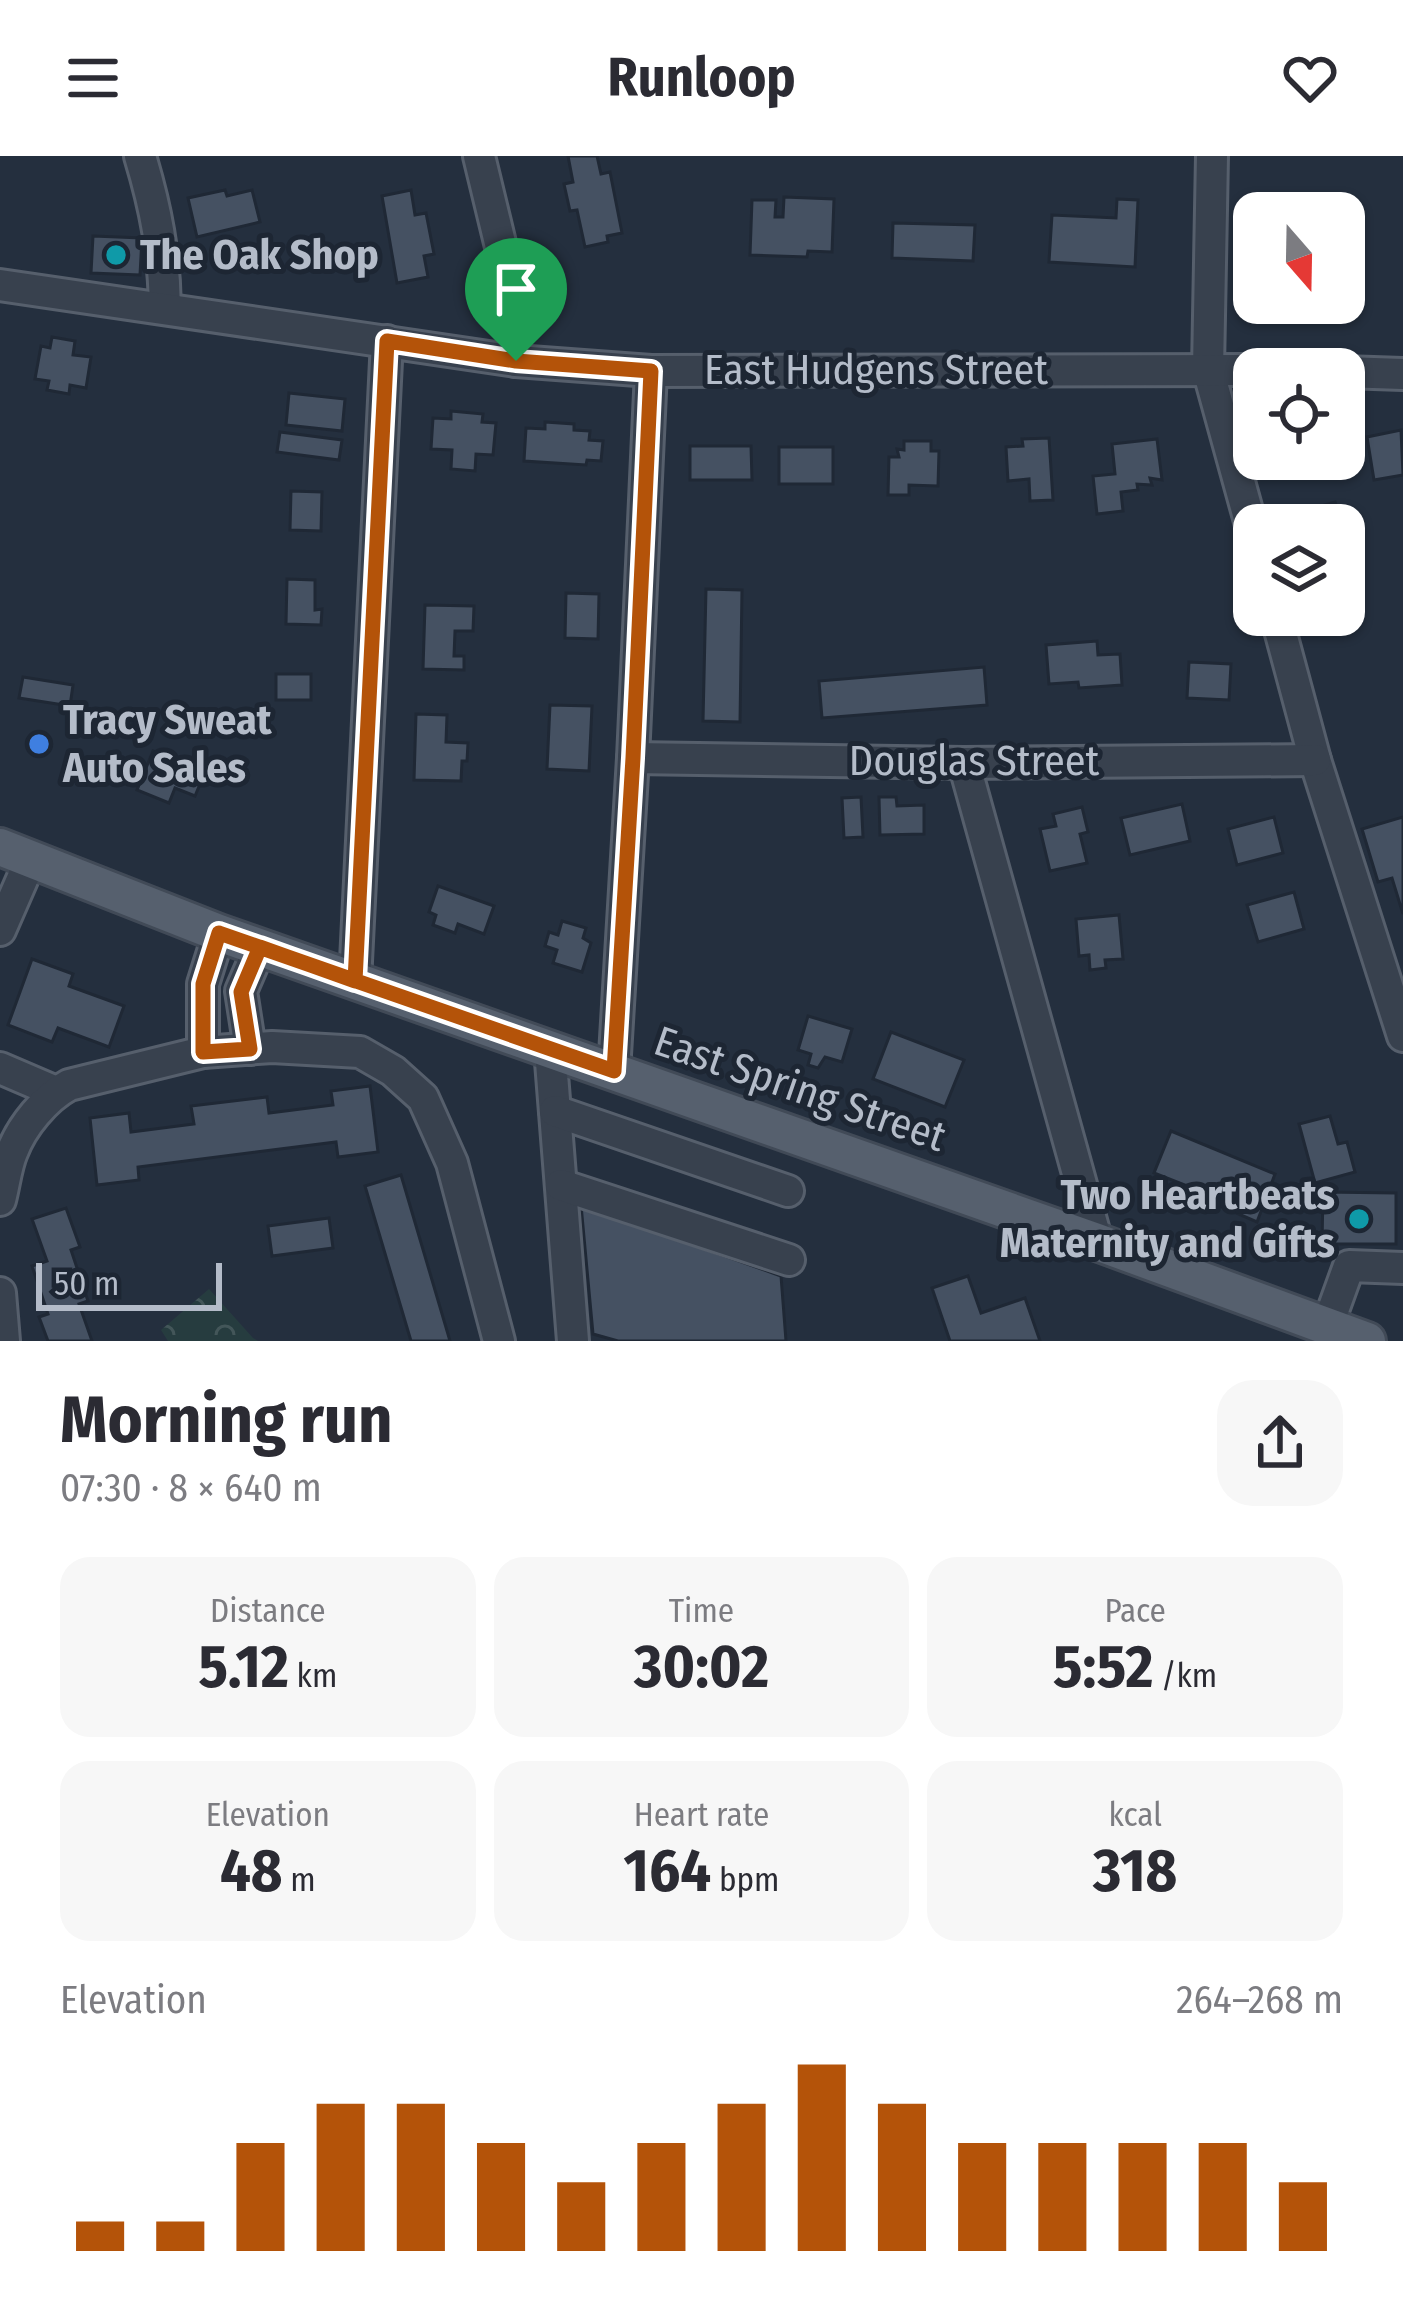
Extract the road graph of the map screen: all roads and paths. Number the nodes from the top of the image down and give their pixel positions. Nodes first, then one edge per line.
1 (140, 156) edge
2 (479, 156) edge
3 (1212, 156) edge
4 (1, 286) edge
5 (0, 303) edge
6 (166, 308) junction
7 (387, 341) junction
8 (516, 361) junction
9 (1208, 369) junction
10 (1233, 370) edge
11 (651, 371) junction
12 (1365, 373) edge
13 (1403, 374) edge
14 (1245, 504) edge
15 (1282, 636) edge
16 (633, 758) junction
17 (1315, 760) junction
18 (964, 763) junction
19 (16, 853) edge
20 (0, 930) edge
21 (219, 933) junction
22 (260, 947) junction
23 (355, 981) junction
24 (1403, 1036) edge
25 (550, 1048) junction
26 (250, 1049) junction
27 (203, 1052) junction
28 (0, 1068) edge
29 (614, 1071) junction
30 (56, 1092) junction
31 (555, 1111) junction
32 (561, 1185) junction
33 (788, 1191) dead end
34 (0, 1200) edge
35 (1097, 1241) junction
36 (789, 1260) dead end
37 (1403, 1268) edge
38 (0, 1293) edge
39 (1327, 1327) junction
40 (4, 1341) edge
41 (499, 1341) edge
42 (573, 1341) edge
43 (1367, 1341) edge

1 - 6 street
2 - 8 street
3 - 9 street
4 - 5 street
4 - 6 street, East Hudgens Street
6 - 7 street, East Hudgens Street
7 - 8 street, East Hudgens Street
7 - 23 street
8 - 11 street, East Hudgens Street
9 - 10 street, East Hudgens Street
9 - 11 street, East Hudgens Street
9 - 14 street
11 - 16 street
12 - 13 street
15 - 17 street
16 - 18 street, Douglas Street
16 - 29 street
17 - 18 street, Douglas Street
17 - 24 street
18 - 35 street
19 - 20 street
19 - 21 main road, East Spring Street
21 - 22 main road, East Spring Street
21 - 27 street
22 - 23 main road, East Spring Street
22 - 26 street
23 - 25 main road, East Spring Street
25 - 29 main road, East Spring Street
25 - 31 street
26 - 27 street
26 - 41 street
27 - 30 street
28 - 30 street
29 - 35 main road, East Spring Street
30 - 34 street
31 - 32 street
31 - 33 street
32 - 36 street
32 - 42 street
35 - 39 main road, East Spring Street
37 - 39 street
38 - 40 street
39 - 43 main road, East Spring Street

